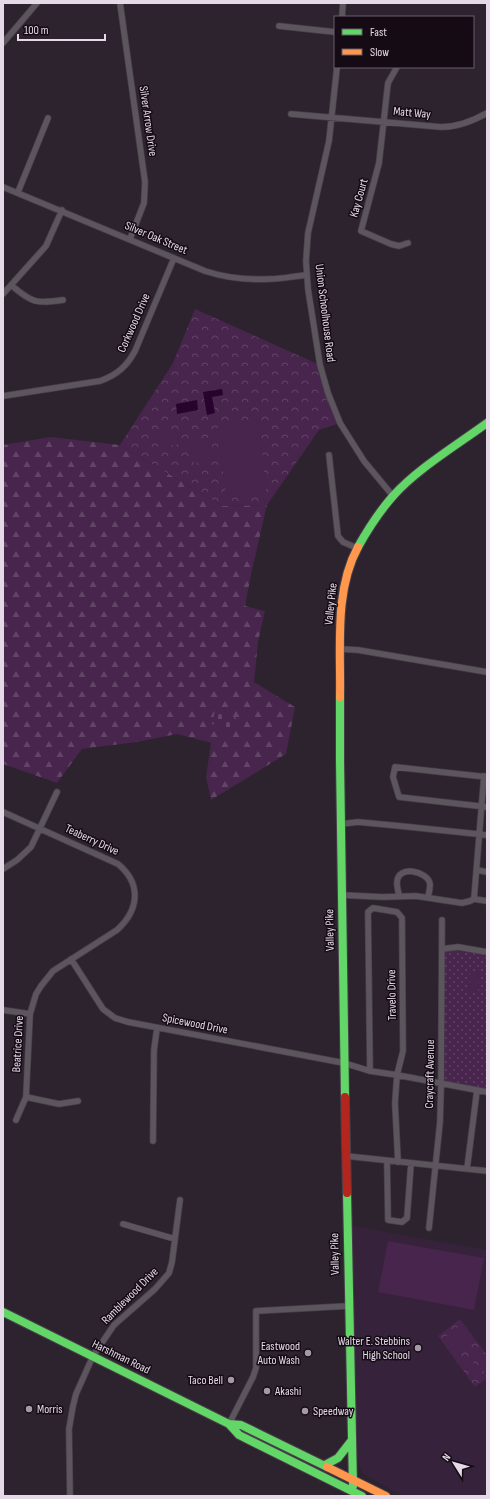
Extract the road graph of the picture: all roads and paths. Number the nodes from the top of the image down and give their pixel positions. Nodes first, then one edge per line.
1 (38, 3) edge
2 (120, 3) edge
3 (343, 3) edge
4 (342, 16) edge
5 (279, 26) dead end
6 (334, 32) edge
7 (3, 43) edge
8 (337, 68) edge
9 (396, 68) edge
10 (487, 113) edge
11 (291, 114) dead end
12 (332, 117) junction
13 (48, 118) dead end
14 (384, 122) junction
15 (3, 186) edge
16 (18, 192) junction
17 (62, 210) junction
18 (130, 239) junction
19 (408, 243) dead end
20 (174, 258) junction
21 (307, 275) junction
22 (11, 285) junction
23 (3, 294) edge
24 (63, 300) dead end
25 (3, 396) edge
26 (487, 423) edge
27 (329, 455) dead end
28 (393, 496) junction
29 (357, 548) junction
30 (340, 649) junction
31 (487, 672) edge
32 (486, 776) edge
33 (57, 792) dead end
34 (484, 806) edge
35 (3, 812) edge
36 (341, 824) junction
37 (41, 829) junction
38 (479, 834) junction
39 (487, 835) edge
40 (3, 869) edge
41 (477, 870) junction
42 (487, 872) edge
43 (341, 894) junction
44 (399, 895) junction
45 (428, 897) junction
46 (474, 899) junction
47 (487, 901) edge
48 (442, 920) dead end
49 (442, 949) junction
50 (487, 952) edge
51 (71, 959) junction
52 (3, 1010) edge
53 (30, 1014) junction
54 (157, 1028) junction
55 (344, 1063) junction
56 (370, 1071) junction
57 (397, 1074) junction
58 (440, 1083) junction
59 (477, 1090) junction
60 (487, 1092) edge
61 (26, 1097) junction
62 (78, 1101) dead end
63 (16, 1120) dead end
64 (154, 1141) dead end
65 (346, 1156) junction
66 (388, 1161) junction
67 (398, 1162) junction
68 (411, 1164) junction
69 (435, 1166) junction
70 (467, 1169) junction
71 (487, 1171) edge
72 (180, 1200) dead end
73 (123, 1224) dead end
74 (429, 1228) dead end
75 (175, 1239) junction
76 (348, 1306) junction
77 (3, 1312) edge
78 (93, 1356) junction
79 (229, 1424) junction
80 (352, 1440) junction
81 (325, 1465) junction
82 (353, 1480) junction
83 (353, 1494) edge
84 (70, 1496) edge
85 (362, 1496) edge
86 (386, 1496) edge

1 - 7 street
2 - 18 street, Silver Arrow Drive
3 - 4 street
5 - 6 street
8 - 12 street, Union Schoolhouse Road
9 - 14 street
10 - 14 street, Matt Way
11 - 12 street, Matt Way
12 - 14 street, Matt Way
12 - 21 street, Union Schoolhouse Road
13 - 16 street
14 - 19 street, Kay Court
15 - 16 street, Silver Oak Street
16 - 17 street, Silver Oak Street
17 - 18 street, Silver Oak Street
17 - 22 street
18 - 20 street, Silver Oak Street
20 - 21 street, Silver Oak Street
20 - 25 street, Corkwood Drive
21 - 28 street, Union Schoolhouse Road
22 - 23 street
22 - 24 street
26 - 28 street, Valley Pike
27 - 29 street
28 - 29 street, Valley Pike
29 - 30 street, Valley Pike
30 - 31 street
30 - 36 street, Valley Pike
32 - 34 street
32 - 34 street
33 - 37 street
34 - 38 street
35 - 37 street, Teaberry Drive
36 - 38 street
36 - 43 street, Valley Pike
37 - 40 street
37 - 51 street, Teaberry Drive
38 - 39 street
38 - 41 street
41 - 42 street
41 - 46 street
43 - 44 street
43 - 55 street, Valley Pike
44 - 45 street
44 - 45 street
45 - 46 street
46 - 47 street
48 - 49 street, Craycraft Avenue
49 - 50 street
49 - 58 street, Craycraft Avenue
51 - 53 street, Beatrice Drive
51 - 54 street, Spicewood Drive
52 - 53 street
53 - 61 street, Beatrice Drive
54 - 55 street, Spicewood Drive
54 - 64 street
55 - 56 street, Spicewood Drive
55 - 65 street, Valley Pike
56 - 57 street, Spicewood Drive
56 - 57 street, Travelo Drive
57 - 58 street, Spicewood Drive
57 - 67 street, Travelo Drive
58 - 59 street, Spicewood Drive
58 - 69 street, Craycraft Avenue
59 - 60 street, Spicewood Drive
59 - 70 street
61 - 62 street
61 - 63 street, Beatrice Drive
65 - 66 street
65 - 76 street, Valley Pike
66 - 67 street
66 - 68 street
67 - 68 street
68 - 69 street
69 - 70 street
69 - 74 street, Craycraft Avenue
70 - 71 street
72 - 75 street, Ramblewood Drive
73 - 75 street
75 - 78 street, Ramblewood Drive
76 - 79 street
76 - 80 street, Valley Pike
77 - 78 street, Harshman Road
78 - 79 street, Harshman Road
78 - 84 street, Ramblewood Drive
79 - 81 street, Harshman Road
79 - 83 street, Harshman Road
80 - 81 street
80 - 82 street, Valley Pike
81 - 82 street, Harshman Road
82 - 83 street, Valley Pike
82 - 86 street, Harshman Road
83 - 85 street, Harshman Road

